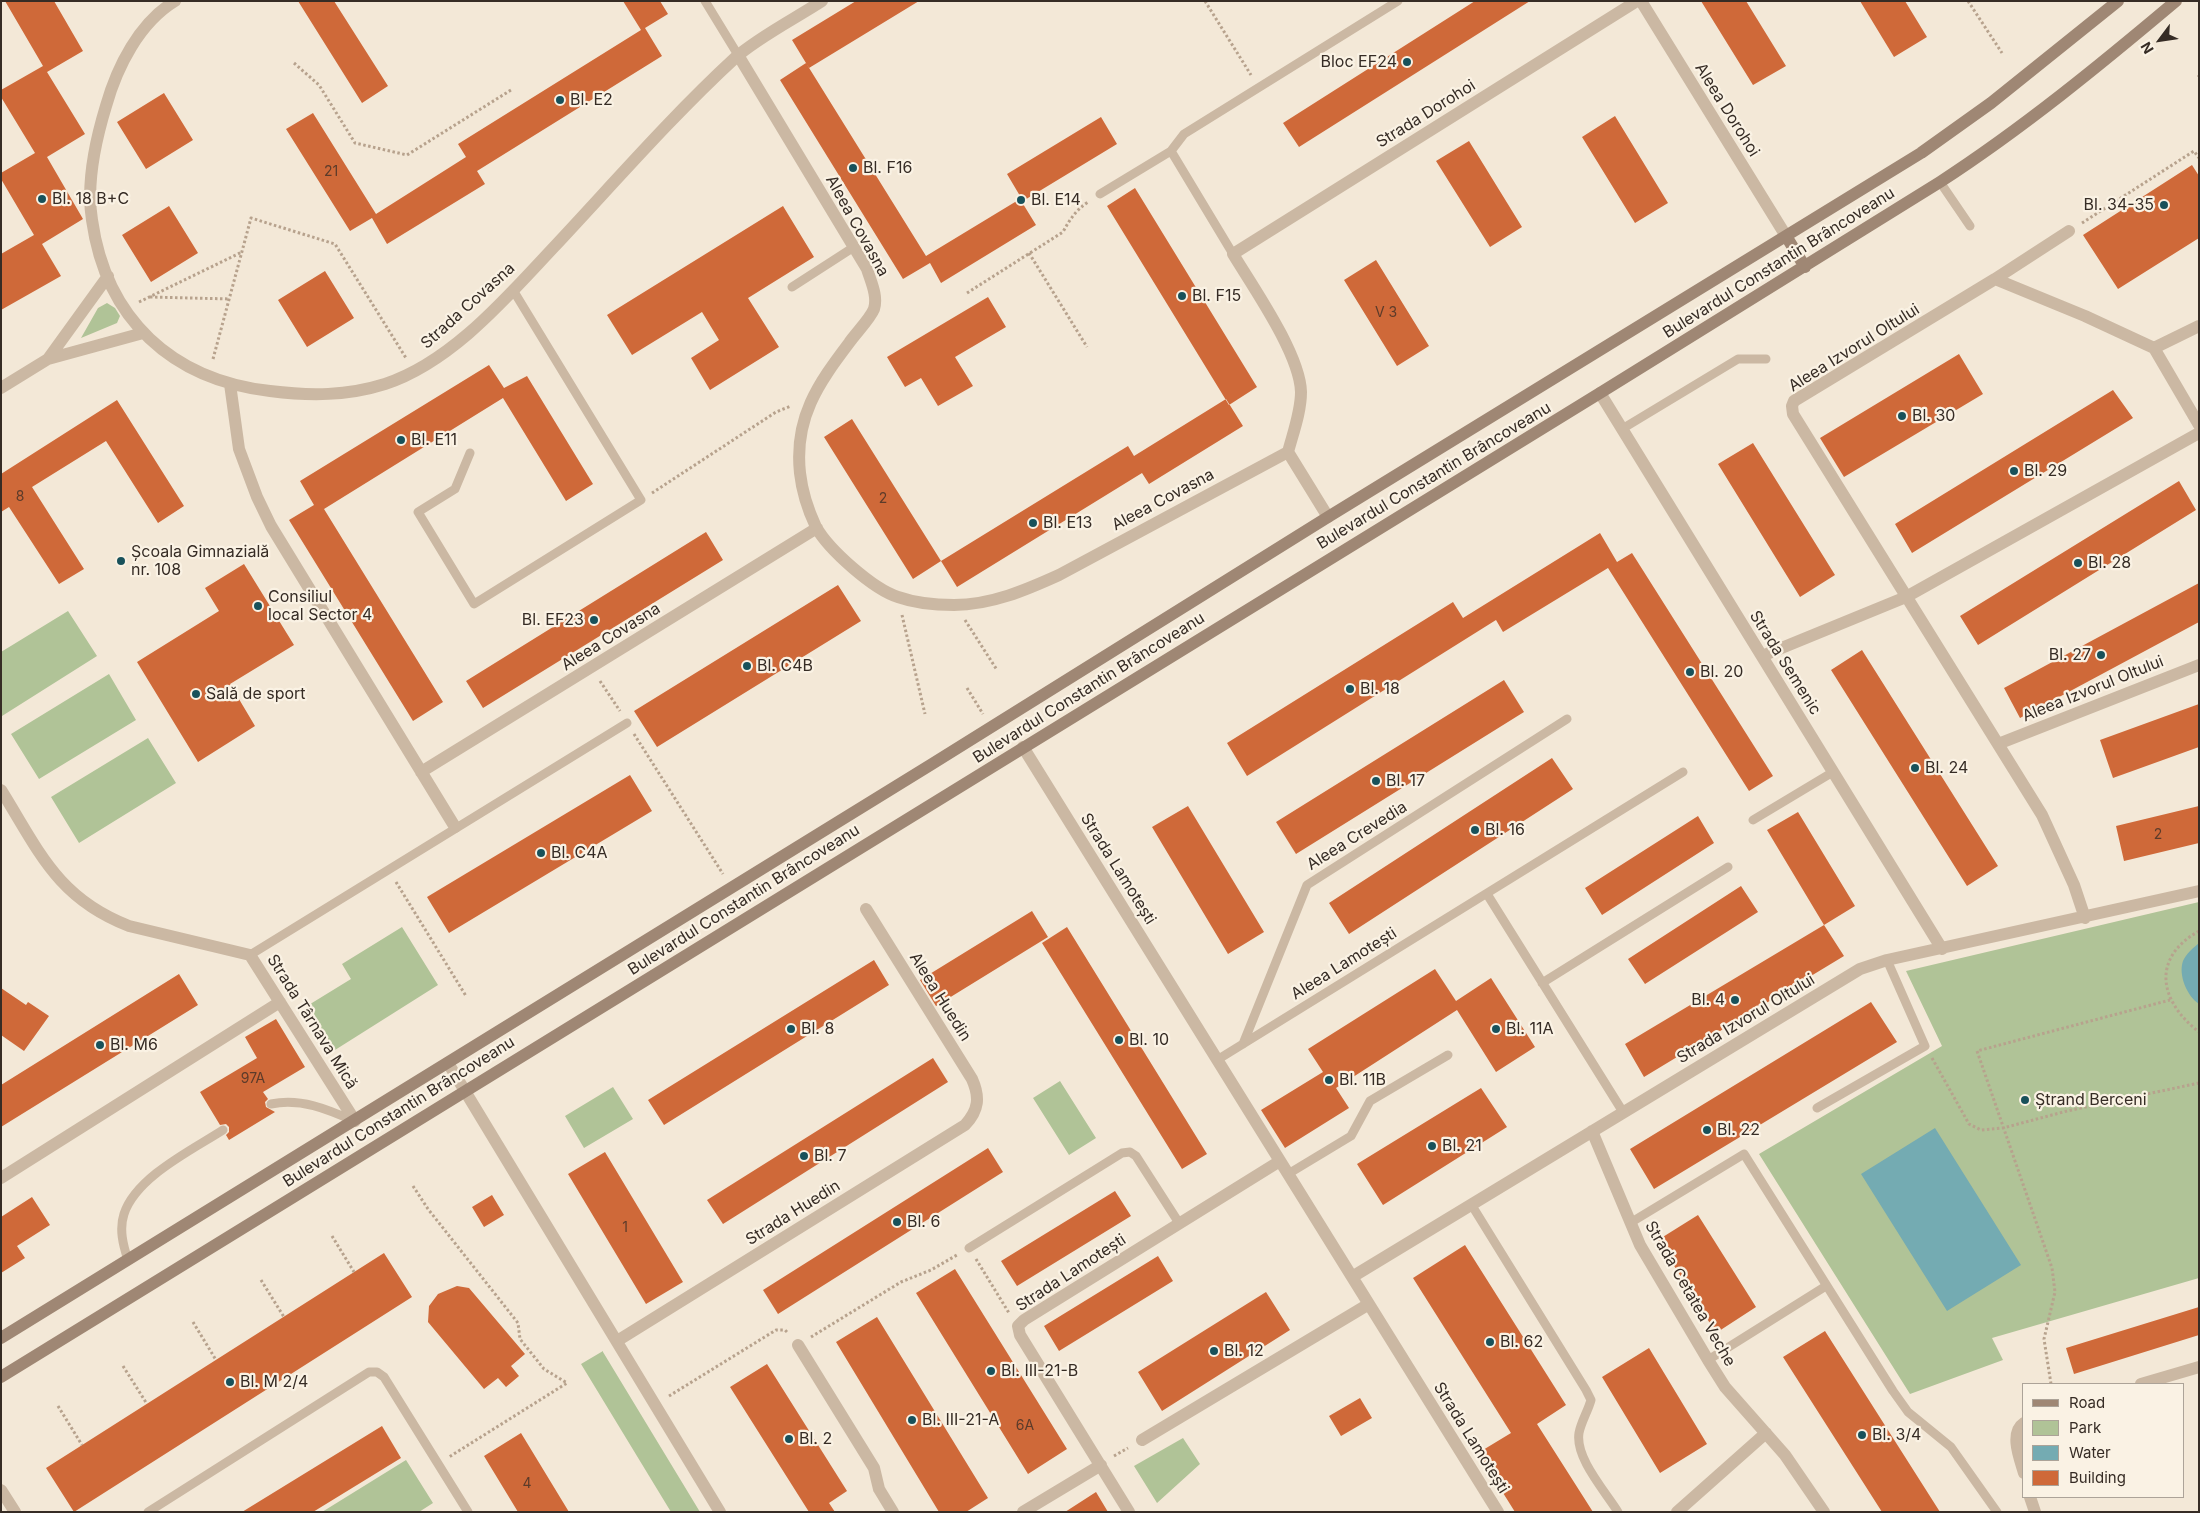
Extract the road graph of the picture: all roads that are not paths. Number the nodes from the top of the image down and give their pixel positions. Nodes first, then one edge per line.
1 (156, 1) edge
2 (705, 1) edge
3 (822, 1) edge
4 (1398, 1) edge
5 (1639, 1) edge
6 (2118, 1) edge
7 (2176, 1) edge
8 (172, 3) edge
9 (738, 55) junction
10 (1171, 151) junction
11 (1940, 182) junction
12 (1100, 194) road end
13 (1970, 226) dead end
14 (2069, 231) road end
15 (1786, 236) junction
16 (854, 248) junction
17 (1233, 254) junction
18 (1805, 267) junction
19 (108, 276) junction
20 (1995, 279) junction
21 (792, 287) dead end
22 (514, 290) junction
23 (2199, 326) edge
24 (143, 333) junction
25 (2154, 348) junction
26 (48, 359) junction
27 (1766, 359) dead end
28 (230, 384) junction
29 (1, 388) edge
30 (1600, 393) junction
31 (2199, 425) edge
32 (1622, 429) junction
33 (2199, 433) edge
34 (1288, 452) junction
35 (470, 453) dead end
36 (1328, 517) junction
37 (817, 528) junction
38 (1906, 597) junction
39 (1762, 656) junction
40 (2199, 665) edge
41 (1567, 720) dead end
42 (627, 723) road end
43 (1998, 744) junction
44 (1023, 747) junction
45 (421, 772) junction
46 (1683, 772) dead end
47 (1833, 772) junction
48 (1, 790) edge
49 (1754, 820) dead end
50 (455, 827) junction
51 (1728, 867) dead end
52 (2199, 891) edge
53 (1487, 894) junction
54 (866, 909) dead end
55 (2085, 918) junction
56 (1942, 949) junction
57 (250, 955) junction
58 (1886, 960) junction
59 (1542, 983) junction
60 (280, 1002) junction
61 (1243, 1044) junction
62 (1448, 1055) dead end
63 (1217, 1060) junction
64 (448, 1063) junction
65 (465, 1090) junction
66 (271, 1104) dead end
67 (978, 1105) joint
68 (1817, 1108) dead end
69 (1623, 1112) junction
70 (355, 1121) junction
71 (223, 1130) dead end
72 (1592, 1131) junction
73 (1280, 1161) junction
74 (1288, 1174) junction
75 (1, 1178) edge
76 (1471, 1204) junction
77 (1179, 1223) junction
78 (1630, 1223) junction
79 (969, 1248) road end
80 (128, 1260) junction
81 (1352, 1277) junction
82 (1826, 1286) junction
83 (1369, 1304) junction
84 (1, 1338) edge
85 (617, 1341) junction
86 (798, 1345) road end
87 (1708, 1360) junction
88 (2199, 1367) edge
89 (1, 1377) edge
90 (2144, 1383) edge
91 (2022, 1424) edge
92 (1766, 1434) junction
93 (1142, 1440) road end
94 (2022, 1464) edge
95 (1101, 1465) junction
96 (1, 1490) edge
97 (15, 1512) edge
98 (148, 1512) edge
99 (468, 1512) edge
100 (720, 1512) edge
101 (893, 1512) edge
102 (1023, 1512) edge
103 (1130, 1512) edge
104 (1498, 1512) edge
105 (1618, 1512) edge
106 (1677, 1512) edge
107 (1824, 1512) edge
108 (1997, 1512) edge

1 - 8 street, Strada Covasna
2 - 9 lane
3 - 9 street, Strada Covasna
4 - 10 lane
5 - 15 street, Aleea Dorohoi
5 - 17 street, Strada Dorohoi
6 - 15 main road, Bulevardul Constantin Brâncoveanu
7 - 11 main road, Bulevardul Constantin Brâncoveanu
8 - 19 street, Strada Covasna
9 - 16 street, Aleea Covasna
9 - 22 street, Strada Covasna
10 - 12 lane
10 - 17 lane
11 - 13 lane
11 - 18 main road, Bulevardul Constantin Brâncoveanu
14 - 20 street, Aleea Izvorul Oltului
15 - 18 main road
15 - 36 main road, Bulevardul Constantin Brâncoveanu
16 - 21 lane
16 - 37 street, Aleea Covasna
17 - 34 street
18 - 30 main road, Bulevardul Constantin Brâncoveanu
19 - 24 street, Strada Covasna
19 - 26 street
20 - 25 street
20 - 38 street, Aleea Izvorul Oltului
22 - 28 street, Strada Covasna
22 - 35 lane
23 - 25 street
24 - 26 street
24 - 28 street, Strada Covasna
25 - 31 street
26 - 29 street
27 - 32 lane
28 - 45 street
30 - 32 street, Strada Semenic
30 - 44 main road, Bulevardul Constantin Brâncoveanu
32 - 39 street, Strada Semenic
33 - 38 street
34 - 36 street
34 - 37 street, Aleea Covasna
36 - 64 main road, Bulevardul Constantin Brâncoveanu
37 - 45 street, Aleea Covasna
38 - 39 street
38 - 43 street, Aleea Izvorul Oltului
39 - 47 street, Strada Semenic
40 - 43 street, Aleea Izvorul Oltului
41 - 61 lane, Aleea Crevedia
42 - 50 lane
43 - 55 street, Aleea Izvorul Oltului
44 - 63 street, Strada Lamotești
44 - 65 main road, Bulevardul Constantin Brâncoveanu
45 - 50 street
46 - 53 lane, Aleea Lamotești
47 - 49 lane
47 - 56 street, Strada Semenic
48 - 57 street, Strada Târnava Mică
50 - 57 lane
51 - 59 lane
52 - 55 street, Strada Izvorul Oltului
53 - 59 lane
53 - 61 lane, Aleea Lamotești
54 - 67 street, Aleea Huedin
55 - 56 street, Strada Izvorul Oltului
56 - 58 street, Strada Izvorul Oltului
57 - 60 street, Strada Târnava Mică
58 - 68 lane
58 - 69 street, Strada Izvorul Oltului
59 - 69 lane
60 - 70 street, Strada Târnava Mică
60 - 75 street
61 - 63 lane, Aleea Lamotești
62 - 74 lane
63 - 73 street, Strada Lamotești
64 - 65 street
64 - 70 main road, Bulevardul Constantin Brâncoveanu
65 - 85 street
65 - 89 main road, Bulevardul Constantin Brâncoveanu
66 - 70 lane
67 - 85 street, Strada Huedin
69 - 72 street, Strada Izvorul Oltului
70 - 80 main road, Bulevardul Constantin Brâncoveanu
71 - 80 lane
72 - 76 street, Strada Izvorul Oltului
72 - 78 street, Strada Cetatea Veche
73 - 74 street, Strada Lamotești
73 - 77 street, Strada Lamotești
74 - 81 street, Strada Lamotești
76 - 81 street, Strada Izvorul Oltului
76 - 105 lane
77 - 79 lane
77 - 95 street, Strada Lamotești
78 - 82 lane
78 - 87 street, Strada Cetatea Veche
80 - 84 main road, Bulevardul Constantin Brâncoveanu
81 - 83 street, Strada Lamotești
82 - 87 lane
82 - 108 lane
83 - 93 street
83 - 104 street, Strada Lamotești
85 - 100 street
86 - 101 street
87 - 92 street, Strada Cetatea Veche
88 - 90 street
91 - 94 street
92 - 106 street
92 - 107 street, Strada Cetatea Veche
95 - 102 street
95 - 103 street
96 - 97 street
98 - 99 lane

